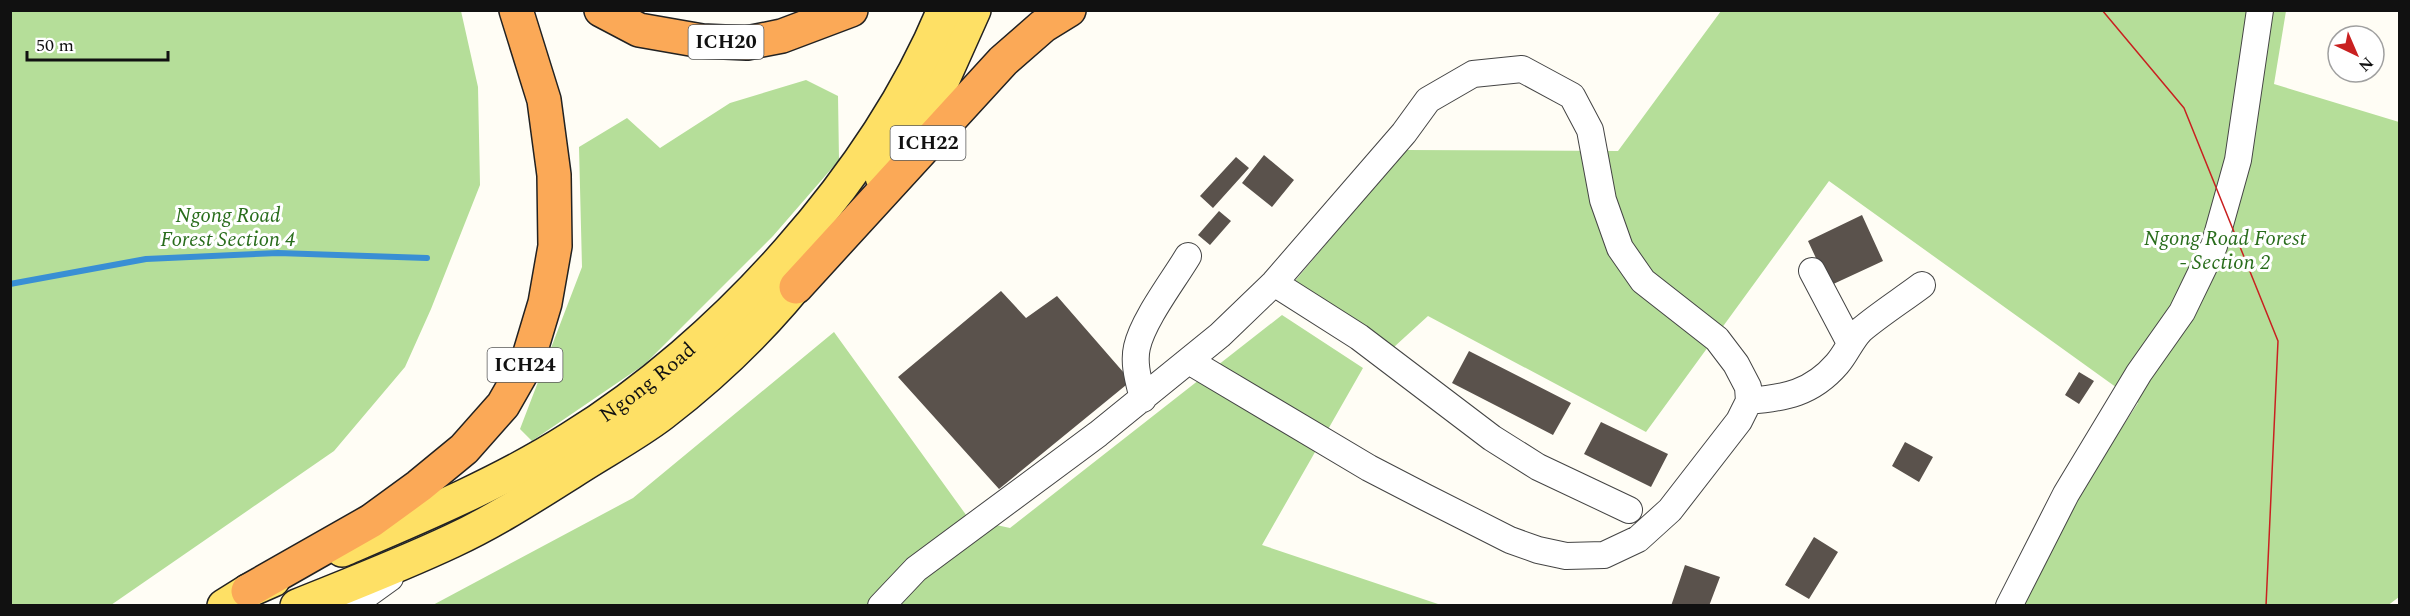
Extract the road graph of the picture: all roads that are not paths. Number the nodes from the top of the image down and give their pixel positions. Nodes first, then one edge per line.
1 (516, 10) edge
2 (601, 10) edge
3 (851, 10) edge
4 (944, 10) edge
5 (974, 10) edge
6 (1069, 10) edge
7 (2260, 10) edge
8 (1188, 256) dead end
9 (1812, 271) dead end
10 (1274, 283) junction
11 (1922, 285) dead end
12 (796, 287) junction
13 (1850, 344) junction
14 (1189, 362) junction
15 (1143, 399) junction
16 (1749, 401) junction
17 (1629, 510) dead end
18 (422, 555) junction
19 (236, 598) edge
20 (297, 606) edge
21 (351, 606) edge
22 (881, 606) edge
23 (2009, 606) edge

1 - 19 highway, ICH24
2 - 3 highway, ICH20
4 - 19 main road, Ngong Road
5 - 12 main road, Ngong Road
6 - 12 highway, ICH22
7 - 23 street
8 - 15 street
9 - 13 street
10 - 14 street
10 - 16 street
10 - 17 street
11 - 13 street
12 - 18 main road, Ngong Road
13 - 16 street
14 - 15 street
14 - 16 street
15 - 22 street
18 - 20 main road, Ngong Road
18 - 21 street

